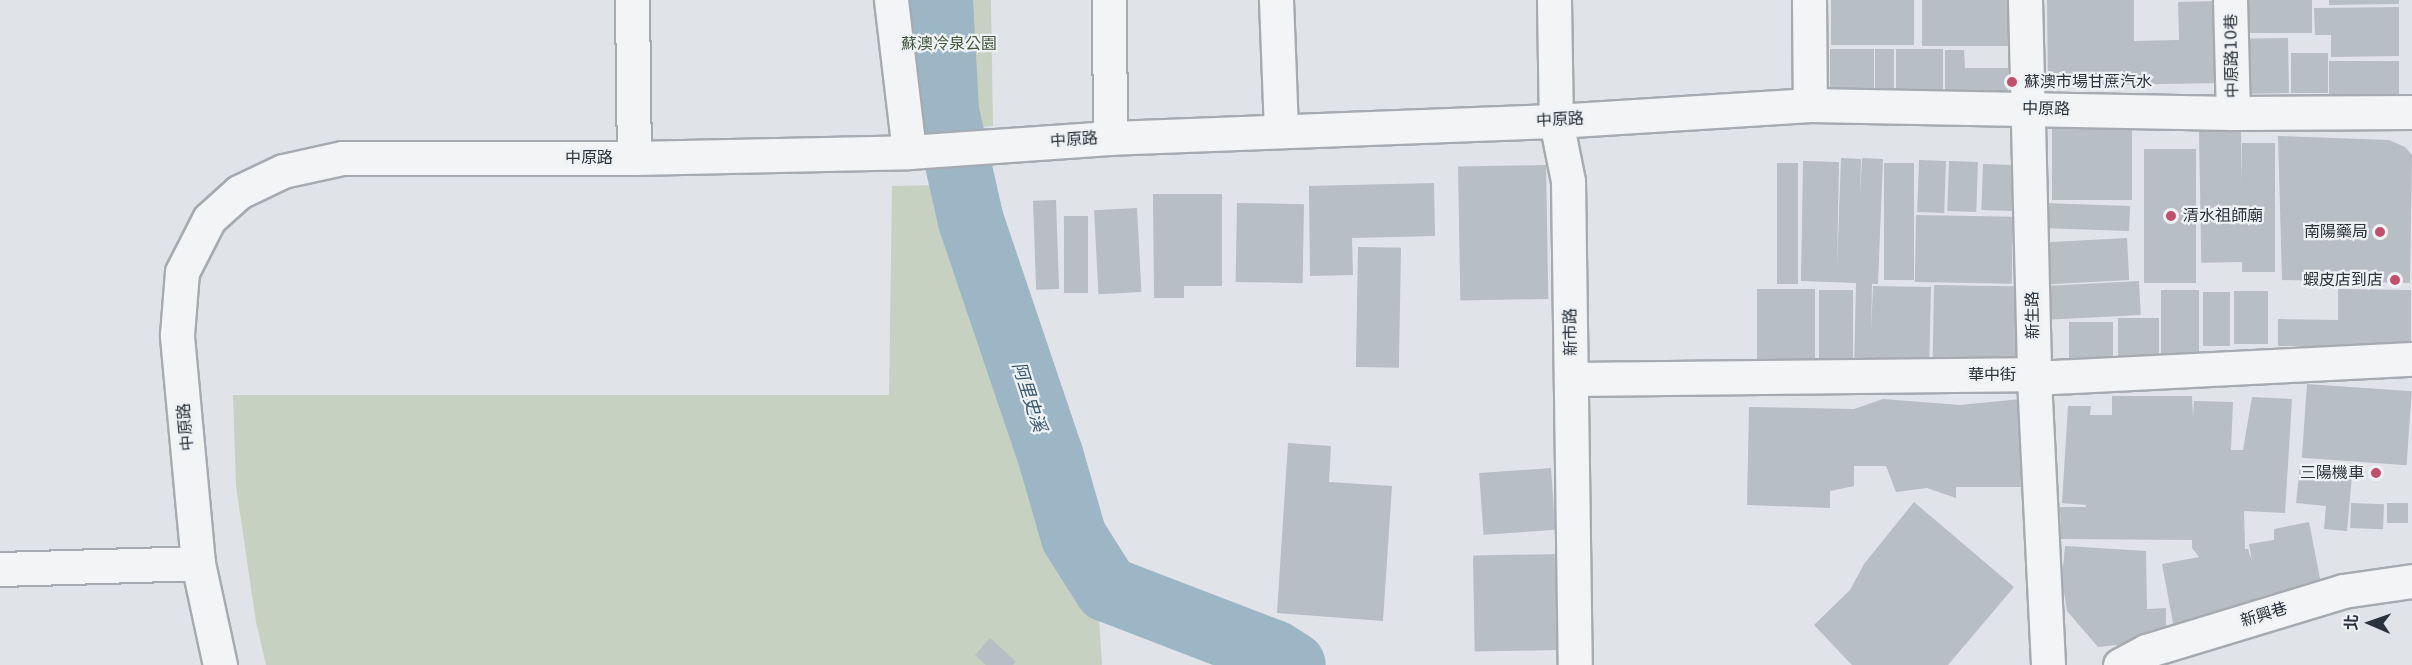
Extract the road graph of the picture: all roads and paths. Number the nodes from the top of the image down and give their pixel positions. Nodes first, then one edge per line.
1 (632, 0) edge
2 (891, 0) edge
3 (1109, 0) edge
4 (1276, 0) edge
5 (1554, 0) edge
6 (1809, 0) edge
7 (2025, 0) edge
8 (2230, 0) edge
9 (1810, 105) junction
10 (2029, 109) junction
11 (2233, 112) junction
12 (2412, 112) edge
13 (1557, 121) junction
14 (1281, 130) junction
15 (1110, 138) junction
16 (909, 152) junction
17 (634, 158) junction
18 (2412, 358) edge
19 (2034, 378) junction
20 (1572, 379) junction
21 (198, 563) junction
22 (0, 569) edge
23 (2412, 581) edge
24 (220, 665) edge
25 (1575, 665) edge
26 (2048, 665) edge
27 (2120, 665) edge

1 - 17 street
2 - 16 street
3 - 15 street
4 - 14 street
5 - 13 street, 新市路
6 - 9 street
7 - 10 street, 新生路
8 - 11 street, 中原路10巷
9 - 10 street, 中原路
9 - 13 street, 中原路
10 - 11 street, 中原路
10 - 19 street, 新生路
11 - 12 street, 中原路
13 - 14 street, 中原路
13 - 20 street, 新市路
14 - 15 street, 中原路
15 - 16 street, 中原路
16 - 17 street, 中原路
17 - 21 street, 中原路
18 - 19 street, 華中街
19 - 20 street, 華中街
19 - 26 street, 新生路
20 - 25 street, 新市路
21 - 22 street
21 - 24 street, 中原路
23 - 27 street, 新興巷

